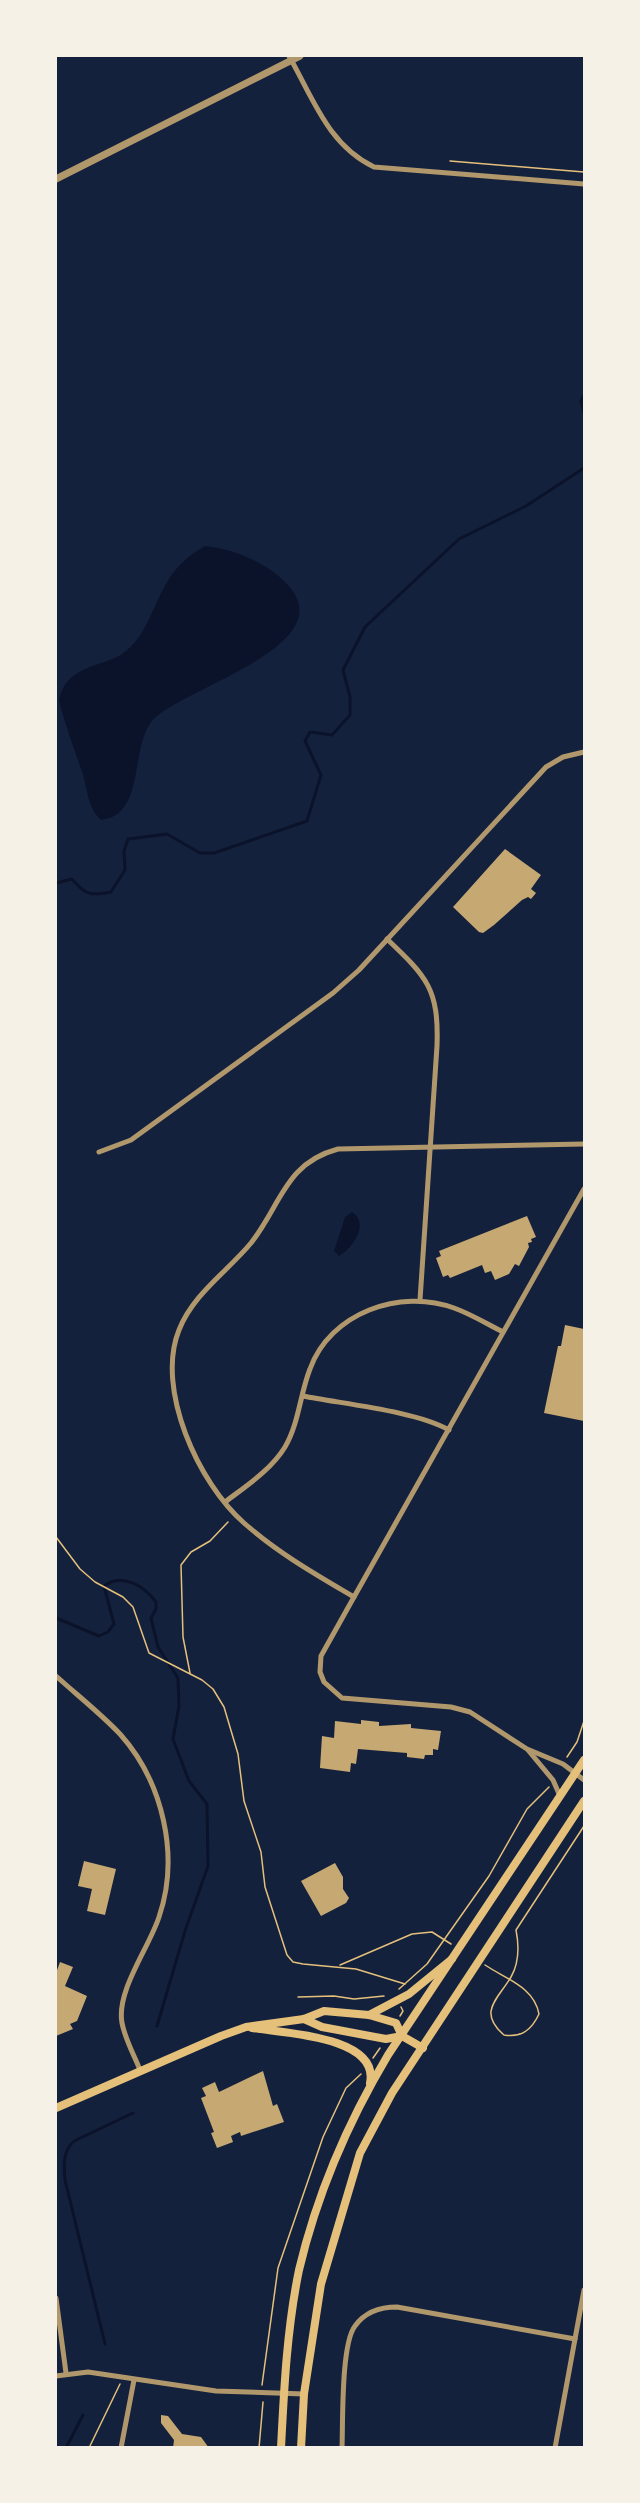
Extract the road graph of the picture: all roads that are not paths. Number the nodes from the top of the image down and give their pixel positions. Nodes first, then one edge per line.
1 (300, 56) edge
2 (290, 58) edge
3 (56, 179) edge
4 (585, 184) edge
5 (585, 752) edge
6 (387, 939) junction
7 (585, 1144) edge
8 (429, 1148) junction
9 (99, 1152) dead end
10 (585, 1189) edge
11 (420, 1300) junction
12 (503, 1332) junction
13 (303, 1396) junction
14 (449, 1430) junction
15 (225, 1502) junction
16 (354, 1597) junction
17 (56, 1676) edge
18 (527, 1749) junction
19 (585, 1760) edge
20 (575, 1773) junction
21 (585, 1780) edge
22 (560, 1796) junction
23 (585, 1801) edge
24 (455, 1957) junction
25 (369, 2014) junction
26 (304, 2019) junction
27 (246, 2027) junction
28 (402, 2036) junction
29 (423, 2048) junction
30 (140, 2070) junction
31 (369, 2088) junction
32 (56, 2108) edge
33 (585, 2290) edge
34 (56, 2298) edge
35 (575, 2339) junction
36 (66, 2373) junction
37 (56, 2376) edge
38 (134, 2380) junction
39 (284, 2394) junction
40 (304, 2394) junction
41 (121, 2448) edge
42 (281, 2448) edge
43 (301, 2448) edge
44 (342, 2448) edge
45 (555, 2448) edge

1 - 2 street
2 - 3 street
2 - 4 street
5 - 6 street
6 - 8 street
6 - 9 street
7 - 8 street
8 - 11 street
8 - 15 street
10 - 12 street
11 - 12 street
11 - 13 street
12 - 14 street
13 - 14 street
13 - 15 street
14 - 16 street
15 - 16 street
16 - 18 street
17 - 30 street
18 - 20 street
18 - 22 street
19 - 20 main road
20 - 21 street
20 - 22 main road
22 - 24 main road
23 - 29 main road
24 - 25 main road
24 - 28 main road
25 - 26 main road
25 - 28 main road
26 - 27 main road
26 - 28 main road
27 - 30 main road
27 - 31 main road
28 - 29 main road
28 - 31 main road
29 - 40 main road
30 - 32 main road
31 - 39 main road
33 - 35 street
34 - 36 street
35 - 44 street
35 - 45 street
36 - 37 street
36 - 38 street
38 - 39 street
38 - 41 street
39 - 40 street
39 - 42 main road
40 - 43 main road

